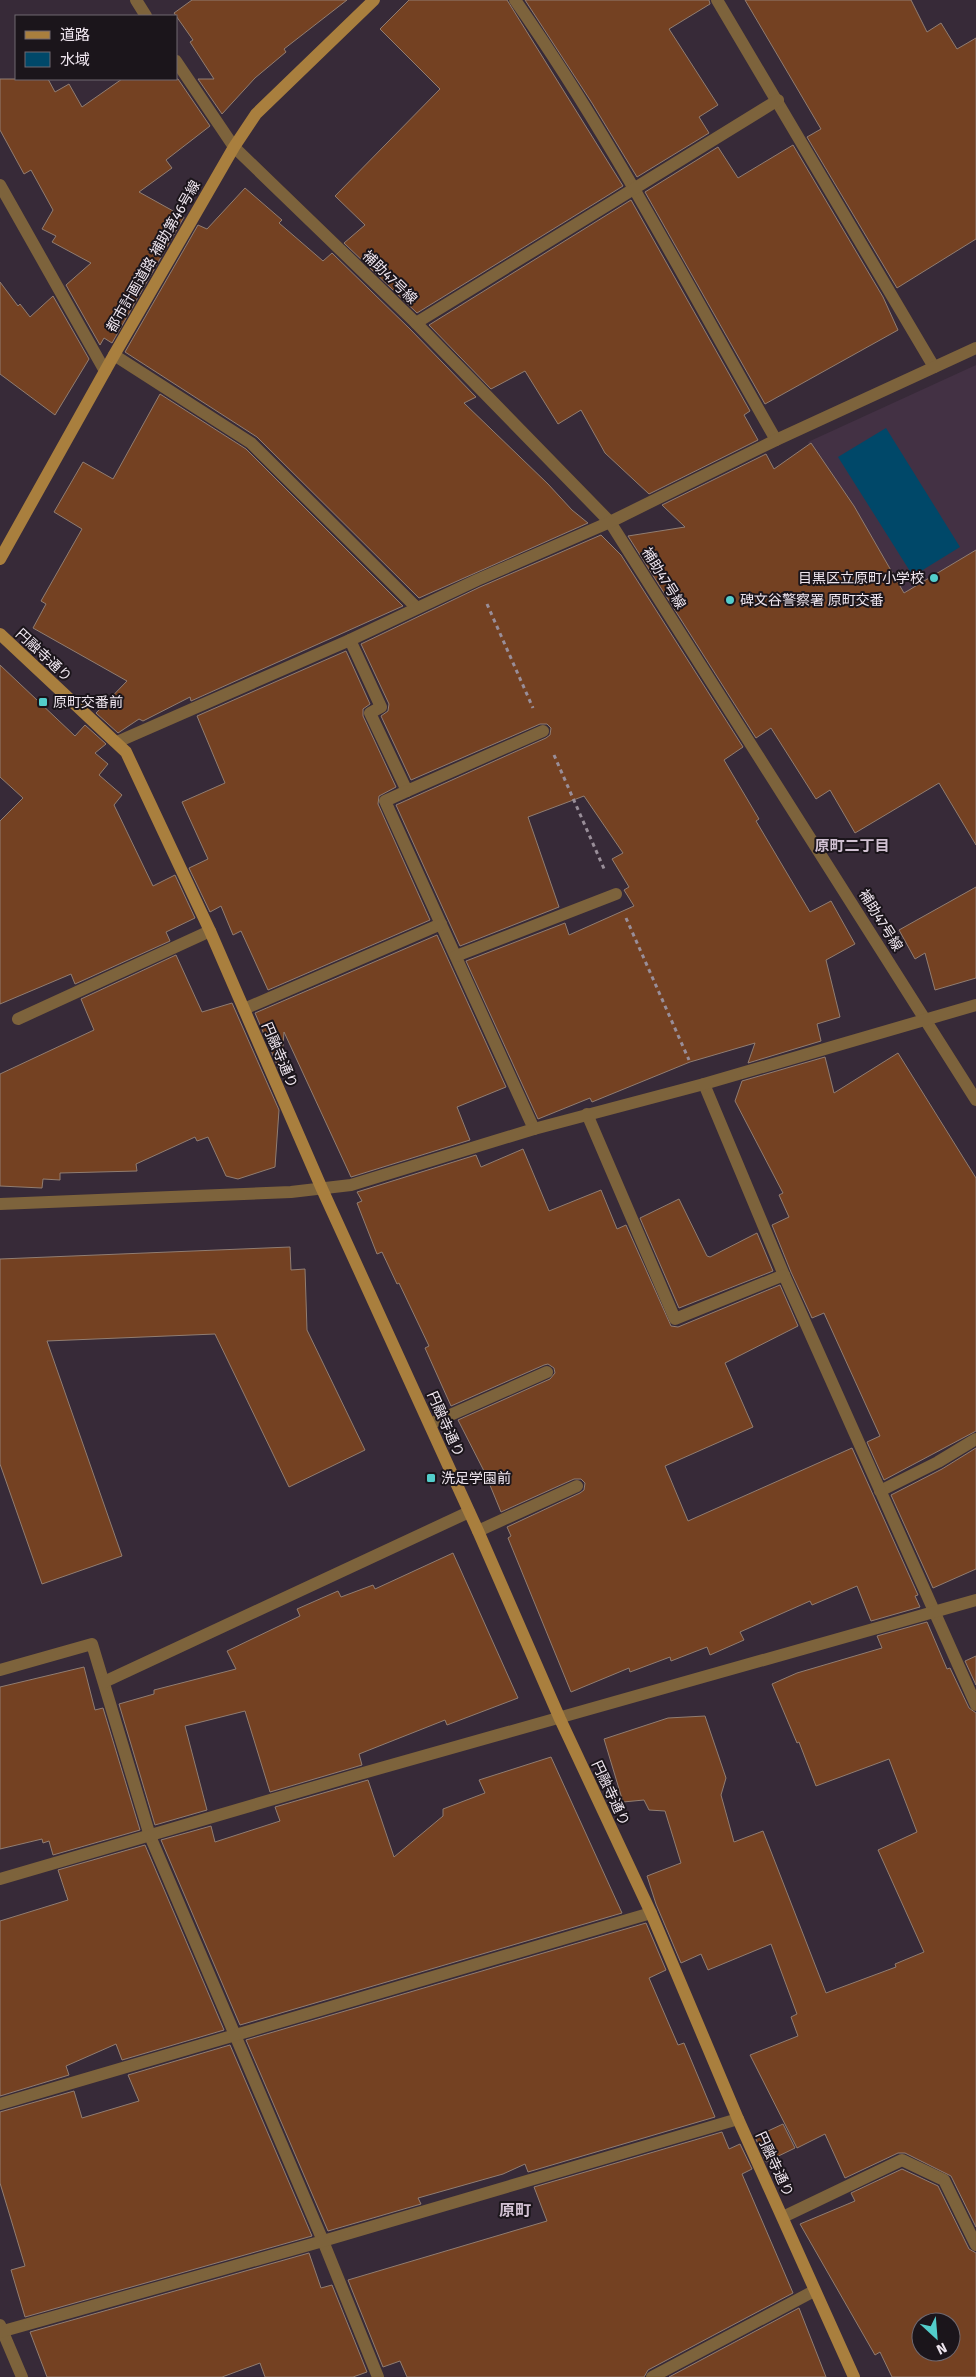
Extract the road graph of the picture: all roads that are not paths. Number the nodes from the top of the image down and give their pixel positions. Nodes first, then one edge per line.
1 (136, 0) edge
2 (374, 0) edge
3 (515, 0) edge
4 (717, 0) edge
5 (145, 15) edge
6 (178, 64) edge
7 (778, 100) junction
8 (234, 147) junction
9 (0, 185) edge
10 (634, 187) junction
11 (416, 323) junction
12 (976, 348) edge
13 (114, 355) junction
14 (934, 367) junction
15 (105, 371) junction
16 (776, 440) junction
17 (610, 522) junction
18 (0, 559) edge
19 (417, 608) junction
20 (0, 634) edge
21 (350, 640) junction
22 (543, 730) road end
23 (117, 742) junction
24 (407, 791) junction
25 (616, 894) road end
26 (441, 924) junction
27 (210, 931) junction
28 (456, 956) junction
29 (976, 1005) edge
30 (244, 1009) junction
31 (18, 1019) dead end
32 (926, 1019) junction
33 (704, 1084) junction
34 (976, 1100) edge
35 (587, 1114) junction
36 (534, 1129) junction
37 (322, 1188) junction
38 (0, 1204) edge
39 (784, 1275) junction
40 (547, 1372) dead end
41 (430, 1424) junction
42 (976, 1439) edge
43 (576, 1486) dead end
44 (880, 1491) junction
45 (469, 1512) junction
46 (478, 1531) junction
47 (976, 1600) edge
48 (936, 1612) junction
49 (0, 1670) edge
50 (104, 1682) junction
51 (976, 1705) edge
52 (560, 1719) junction
53 (150, 1836) junction
54 (0, 1879) edge
55 (651, 1913) junction
56 (234, 2036) junction
57 (0, 2104) edge
58 (738, 2119) junction
59 (783, 2217) junction
60 (323, 2241) junction
61 (976, 2245) edge
62 (814, 2290) junction
63 (1, 2329) edge
64 (22, 2377) edge
65 (378, 2377) edge
66 (652, 2377) edge
67 (854, 2377) edge

1 - 5 street
2 - 8 street, 都市計画道路 補助第46号線
3 - 10 street
4 - 7 street
6 - 8 street, 補助47号線
7 - 10 street
7 - 14 street
8 - 11 street, 補助47号線
8 - 13 street, 都市計画道路 補助第46号線
9 - 15 street
10 - 11 street
10 - 16 street
11 - 17 street, 補助47号線
12 - 14 street
13 - 15 street, 都市計画道路 補助第46号線
13 - 19 street
14 - 16 street
15 - 18 street, 都市計画道路 補助第46号線
16 - 17 street
17 - 19 street
17 - 32 street, 補助47号線
19 - 21 street
20 - 23 street, 円融寺通り
21 - 23 street
21 - 24 street
22 - 24 street
23 - 27 street, 円融寺通り
24 - 26 street
25 - 28 street
26 - 28 street
26 - 30 street
27 - 30 street, 円融寺通り
27 - 31 street
28 - 36 street
29 - 32 street
30 - 37 street, 円融寺通り
32 - 33 street
32 - 34 street, 補助47号線
33 - 35 street
33 - 39 street
35 - 36 street
35 - 39 street
36 - 37 street
37 - 38 street
37 - 41 street, 円融寺通り
39 - 44 street
40 - 41 street
41 - 45 street, 円融寺通り
42 - 44 street
43 - 46 street
44 - 48 street
45 - 46 street, 円融寺通り
45 - 50 street
46 - 52 street, 円融寺通り
47 - 48 street
48 - 51 street
48 - 52 street
49 - 50 street
50 - 53 street
52 - 53 street
52 - 55 street, 円融寺通り
53 - 54 street
53 - 56 street
55 - 56 street
55 - 58 street, 円融寺通り
56 - 57 street
56 - 60 street
58 - 59 street, 円融寺通り
58 - 60 street
59 - 61 street
59 - 62 street, 円融寺通り
60 - 63 street
60 - 65 street
62 - 66 street
62 - 67 street, 円融寺通り
63 - 64 street

